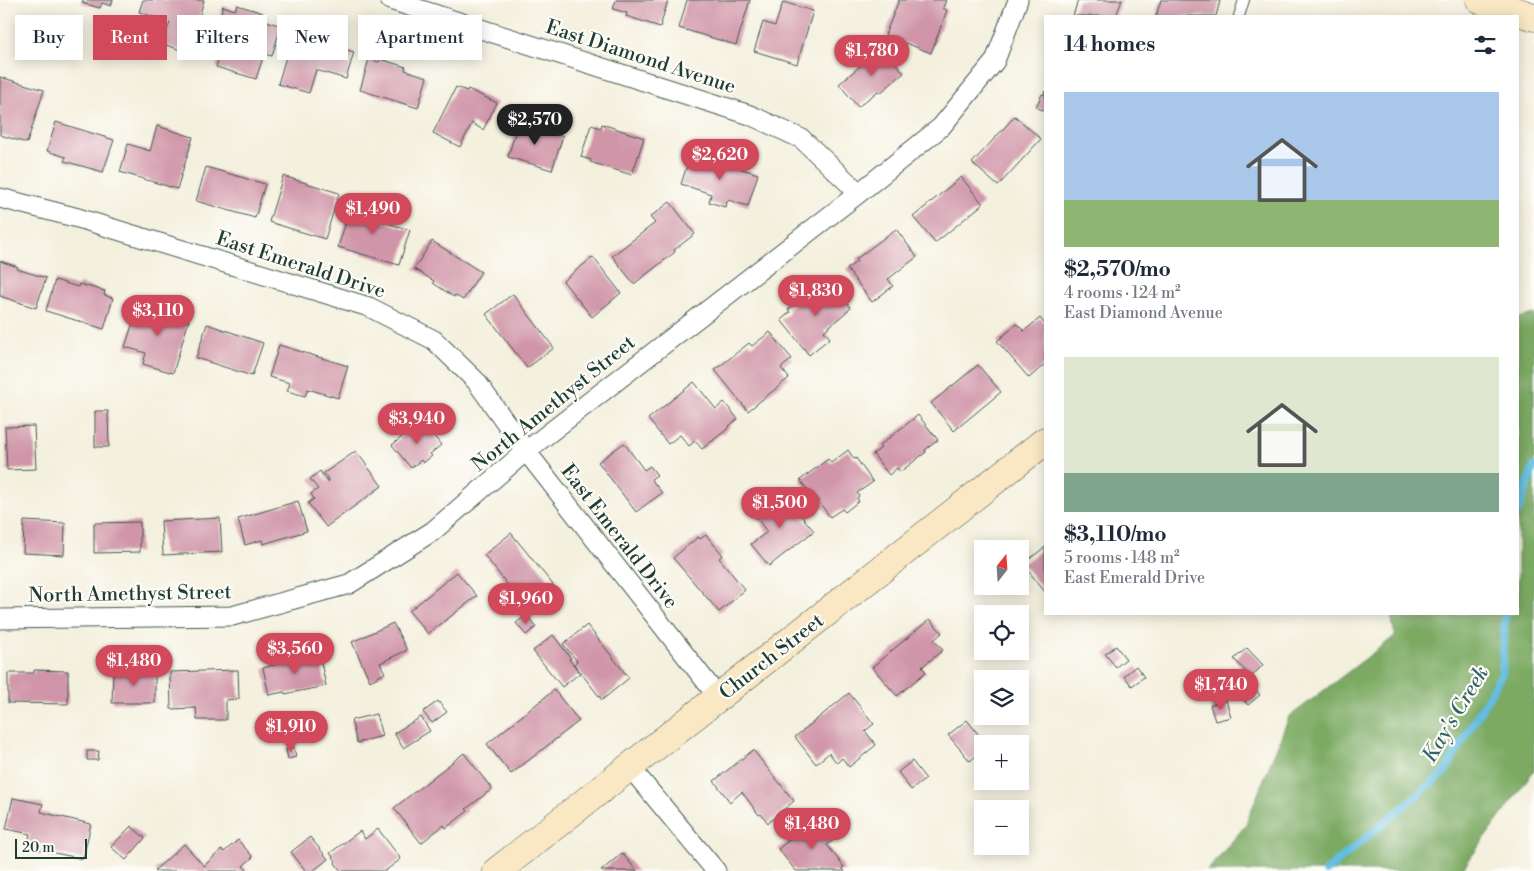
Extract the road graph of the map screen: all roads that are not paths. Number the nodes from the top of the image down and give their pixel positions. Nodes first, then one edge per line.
1 (390, 0) edge
2 (1018, 0) edge
3 (1244, 0) edge
4 (1485, 6) edge
5 (1239, 15) edge
6 (1534, 17) edge
7 (859, 193) junction
8 (0, 198) edge
9 (1044, 442) edge
10 (526, 451) junction
11 (0, 619) edge
12 (718, 697) junction
13 (629, 766) junction
14 (496, 871) edge
15 (716, 871) edge

1 - 7 street, East Diamond Avenue
2 - 7 street, North Amethyst Street
3 - 5 lane
4 - 6 street
7 - 10 street, North Amethyst Street
8 - 10 street, East Emerald Drive
9 - 12 street, Church Street
10 - 11 street, North Amethyst Street
10 - 12 street, East Emerald Drive
12 - 13 street, Church Street
13 - 14 street, Church Street
13 - 15 street

